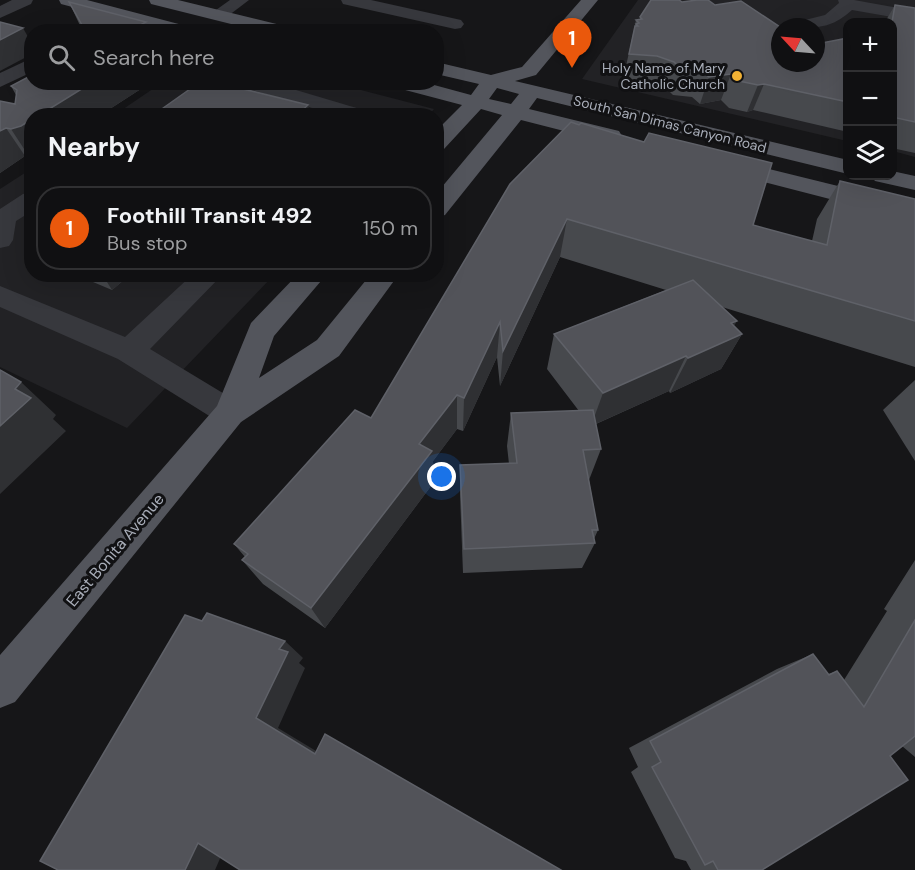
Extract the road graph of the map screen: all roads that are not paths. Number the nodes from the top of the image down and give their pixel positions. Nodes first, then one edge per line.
1 (25, 0) edge
2 (67, 0) edge
3 (157, 0) edge
4 (242, 0) edge
5 (349, 0) edge
6 (590, 0) edge
7 (847, 2) edge
8 (402, 12) junction
9 (0, 14) edge
10 (218, 15) junction
11 (915, 16) edge
12 (825, 20) edge
13 (158, 24) edge
14 (252, 24) edge
15 (388, 24) edge
16 (455, 24) dead end
17 (24, 68) edge
18 (444, 70) edge
19 (0, 81) edge
20 (492, 81) junction
21 (530, 81) junction
22 (274, 90) edge
23 (429, 90) edge
24 (476, 102) junction
25 (335, 108) edge
26 (516, 112) junction
27 (444, 136) edge
28 (628, 140) edge
29 (708, 160) edge
30 (843, 166) edge
31 (897, 179) edge
32 (915, 183) edge
33 (444, 200) edge
34 (24, 204) edge
35 (915, 213) edge
36 (0, 240) edge
37 (202, 282) edge
38 (307, 282) edge
39 (380, 282) edge
40 (0, 296) edge
41 (129, 351) junction
42 (230, 413) junction
43 (0, 687) edge

1 - 9 lane
2 - 13 main road
3 - 10 main road
4 - 10 lane
5 - 8 lane
6 - 21 main road
7 - 11 lane
7 - 12 lane
8 - 15 lane
8 - 16 lane
10 - 14 main road
17 - 19 lane
18 - 20 main road, South San Dimas Canyon Road
20 - 21 main road, South San Dimas Canyon Road
20 - 24 main road
21 - 26 main road
21 - 30 main road, South San Dimas Canyon Road
22 - 25 lane
23 - 24 main road, South San Dimas Canyon Road
24 - 26 main road, South San Dimas Canyon Road
24 - 27 main road
26 - 28 main road, South San Dimas Canyon Road
26 - 33 main road
29 - 35 main road, South San Dimas Canyon Road
31 - 32 main road
34 - 36 lane
37 - 41 lane
38 - 42 main road, East Bonita Avenue
39 - 42 main road, East Bonita Avenue
40 - 41 lane
41 - 42 lane
42 - 43 main road, East Bonita Avenue

